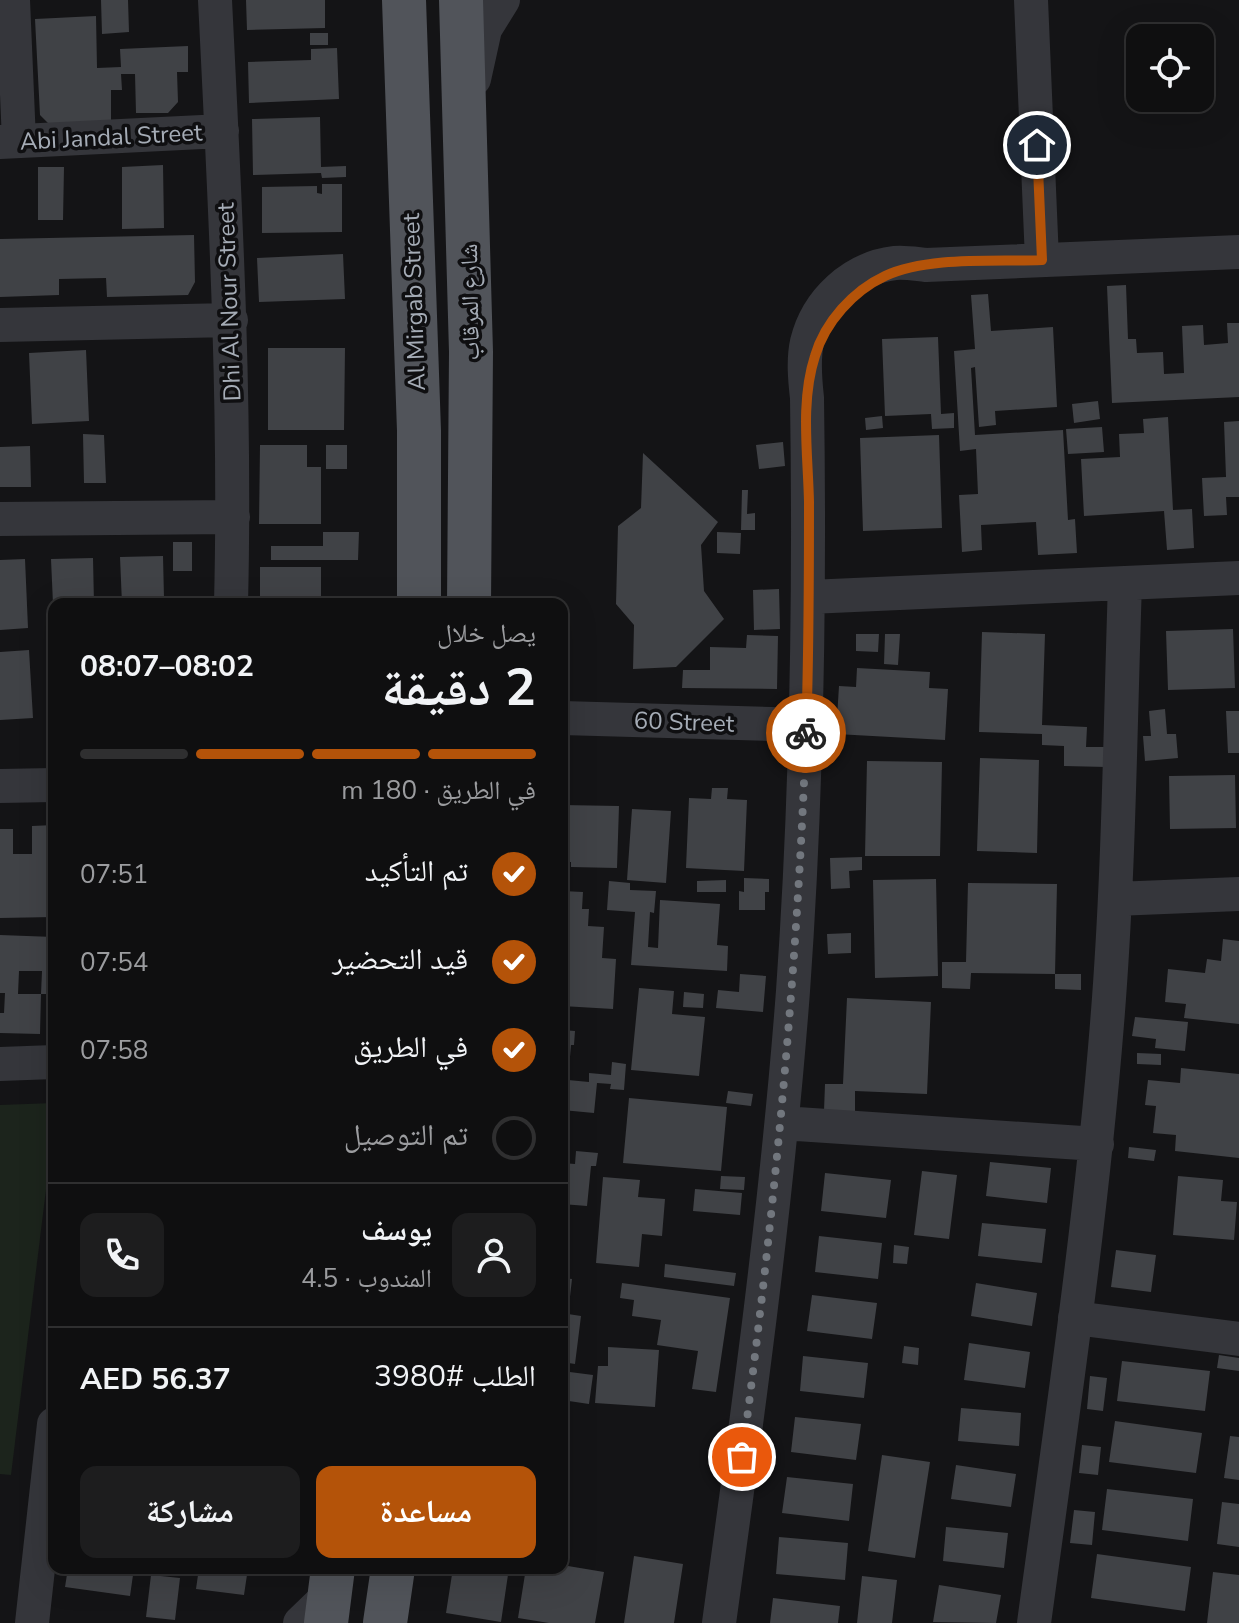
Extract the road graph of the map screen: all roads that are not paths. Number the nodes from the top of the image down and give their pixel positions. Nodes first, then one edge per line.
1 (13, 0) edge
2 (215, 0) edge
3 (404, 0) edge
4 (461, 0) edge
5 (503, 0) edge
6 (1031, 0) edge
7 (222, 131) junction
8 (10, 141) edge
9 (467, 143) junction
10 (1239, 252) edge
11 (412, 259) junction
12 (1042, 260) junction
13 (231, 320) junction
14 (0, 325) edge
15 (471, 352) junction
16 (233, 517) junction
17 (0, 519) edge
18 (1239, 578) edge
19 (1125, 583) junction
20 (809, 597) junction
21 (231, 598) edge
22 (419, 598) edge
23 (469, 598) edge
24 (568, 718) edge
25 (806, 725) junction
26 (48, 785) edge
27 (0, 786) edge
28 (1239, 894) edge
29 (1115, 899) junction
30 (48, 1062) edge
31 (0, 1064) edge
32 (782, 1123) junction
33 (1097, 1144) junction
34 (1075, 1318) junction
35 (1239, 1339) edge
36 (48, 1478) edge
37 (392, 1574) edge
38 (32, 1623) edge
39 (385, 1623) edge
40 (719, 1623) edge
41 (1034, 1623) edge

1 - 8 street
2 - 7 street, Dhi Al Nour Street
3 - 11 main road, Al Mirgab Street
4 - 9 main road, شارع المرقاب
5 - 9 street
6 - 12 street
7 - 8 street, Abi Jandal Street
7 - 13 street, Dhi Al Nour Street
9 - 15 main road, شارع المرقاب
10 - 12 street
11 - 15 main road
11 - 22 main road, Al Mirgab Street
12 - 20 street
13 - 14 street
13 - 16 street, Dhi Al Nour Street
15 - 23 main road, شارع المرقاب
16 - 17 street
16 - 21 street, Dhi Al Nour Street
18 - 19 street
19 - 20 street
19 - 29 street
20 - 25 street
24 - 25 street, 60 Street
25 - 32 street
26 - 27 street
28 - 29 street
29 - 33 street
30 - 31 street
32 - 33 street
32 - 40 street
33 - 34 street
34 - 35 street
34 - 41 street
36 - 38 street
37 - 39 main road

